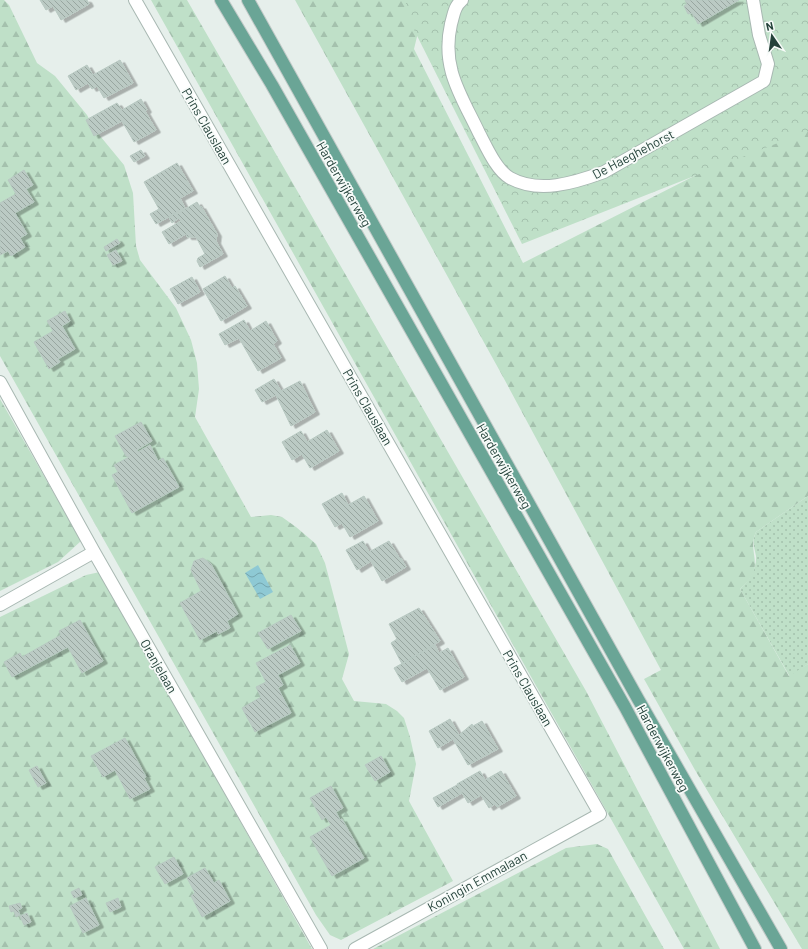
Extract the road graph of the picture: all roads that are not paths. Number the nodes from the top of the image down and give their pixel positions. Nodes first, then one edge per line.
1 (135, 0) edge
2 (221, 0) edge
3 (248, 0) edge
4 (462, 0) edge
5 (753, 0) edge
6 (0, 382) edge
7 (94, 552) junction
8 (0, 605) edge
9 (600, 814) joint
10 (321, 949) edge
11 (355, 949) edge
12 (755, 949) edge
13 (781, 949) edge

1 - 9 street, Prins Clauslaan
2 - 12 main road, Harderwijkerweg
3 - 13 main road, Harderwijkerweg
4 - 5 street, De Haeghehorst
6 - 7 street, Oranjelaan
7 - 8 street
7 - 10 street, Oranjelaan
9 - 11 street, Koningin Emmalaan

